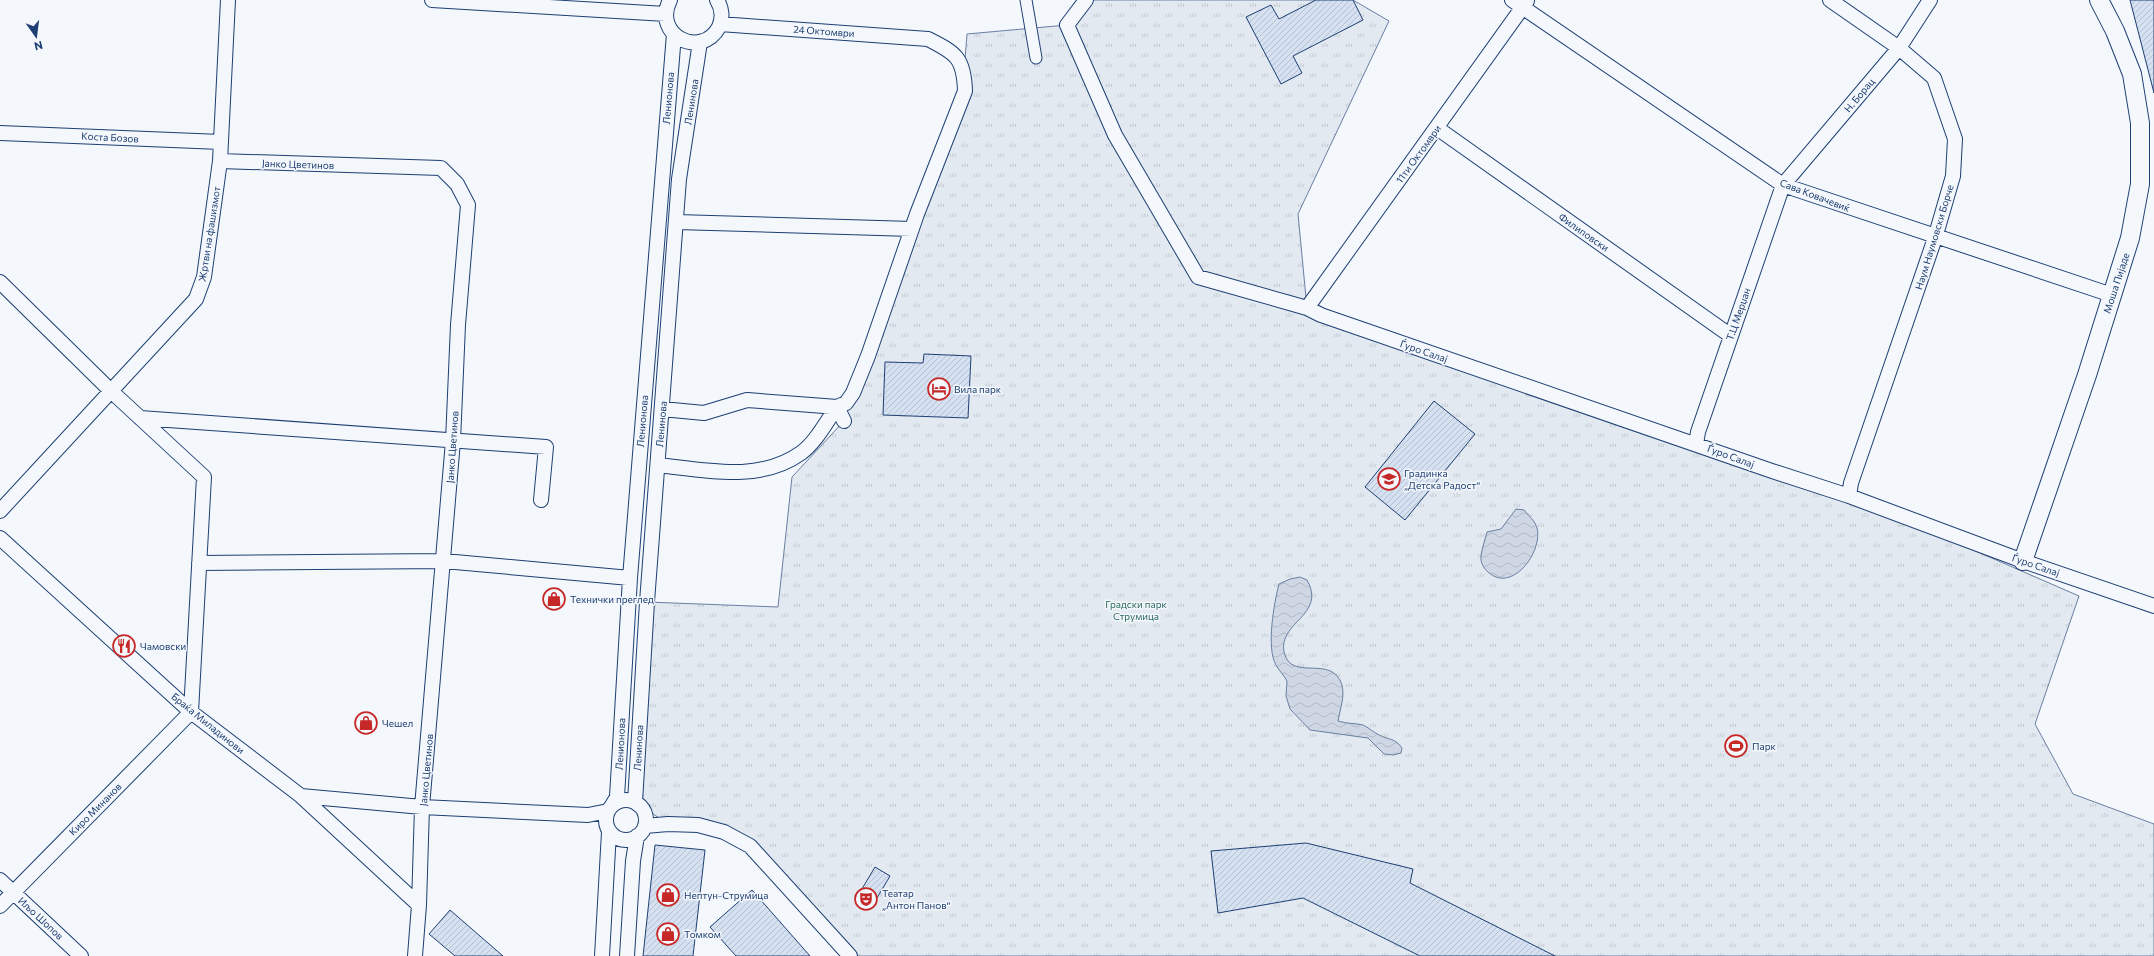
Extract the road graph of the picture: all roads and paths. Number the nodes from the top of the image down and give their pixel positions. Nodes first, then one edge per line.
1 (228, 0) edge
2 (432, 0) edge
3 (670, 0) edge
4 (717, 0) edge
5 (1026, 0) edge
6 (1086, 0) edge
7 (1830, 0) edge
8 (1930, 0) edge
9 (2100, 0) edge
10 (1521, 2) edge
11 (666, 14) junction
12 (720, 24) junction
13 (674, 34) junction
14 (700, 42) junction
15 (1898, 48) junction
16 (1036, 58) dead end
17 (1437, 128) junction
18 (0, 133) edge
19 (221, 142) junction
20 (220, 161) junction
21 (1783, 185) junction
22 (676, 222) junction
23 (912, 229) junction
24 (1935, 238) junction
25 (0, 282) edge
26 (2112, 295) junction
27 (1307, 308) junction
28 (1731, 336) junction
29 (111, 391) junction
30 (837, 407) junction
31 (662, 409) junction
32 (140, 418) junction
33 (844, 421) dead end
34 (453, 441) junction
35 (1696, 444) junction
36 (658, 465) junction
37 (1849, 496) junction
38 (541, 500) dead end
39 (0, 511) edge
40 (0, 538) edge
41 (444, 561) junction
42 (2023, 561) junction
43 (199, 563) junction
44 (630, 578) junction
45 (2154, 606) edge
46 (191, 712) junction
47 (301, 796) junction
48 (422, 807) junction
49 (610, 809) junction
50 (642, 809) junction
51 (588, 815) junction
52 (668, 824) junction
53 (608, 829) junction
54 (641, 831) junction
55 (0, 880) edge
56 (13, 892) junction
57 (419, 905) junction
58 (0, 906) edge
59 (81, 956) edge
60 (415, 956) edge
61 (602, 956) edge
62 (627, 956) edge
63 (850, 956) edge

1 - 19 street, Жртви на фашизмот
2 - 11 street
3 - 11 street
4 - 12 street
5 - 16 street
6 - 27 street, Ѓуро Салај
7 - 15 street, Наум Наумовски Борче
8 - 15 street, Н. Борац
9 - 26 street, Моша Пијаде
10 - 17 street, 11ти Октомври
10 - 21 street, Сава Ковачевиќ
11 - 13 street
12 - 14 street
12 - 23 street, 24 Октомври
13 - 14 street
13 - 44 street, Ленионова
14 - 22 street, Ленинова
15 - 21 street, Н. Борац
15 - 24 street, Наум Наумовски Борче
17 - 27 street, 11ти Октомври
17 - 28 street, Филиповски
18 - 19 street, Коста Бозов
19 - 20 street, Жртви на фашизмот
20 - 29 street, Жртви на фашизмот
20 - 34 street, Јанко Цветинов
21 - 24 street, Сава Ковачевиќ
21 - 28 street, Т.Ц Мерџан
22 - 23 street
22 - 31 street, Ленинова
23 - 30 street
24 - 26 street, Сава Ковачевиќ
24 - 37 street, Наум Наумовски Борче
25 - 29 street
26 - 42 street, Моша Пијаде
27 - 35 street, Ѓуро Салај
28 - 35 street, Т.Ц Мерџан
29 - 32 street
29 - 39 street, Жртви на фашизмот
30 - 31 street
30 - 33 street
30 - 36 street
31 - 36 street, Ленинова
32 - 34 street
32 - 43 street
34 - 38 street
34 - 41 street, Јанко Цветинов
35 - 37 street, Ѓуро Салај
36 - 50 street, Ленинова
37 - 42 street, Ѓуро Салај
40 - 46 street, Браќа Миладинови
41 - 43 street
41 - 44 street
41 - 48 street, Јанко Цветинов
42 - 45 street, Ѓуро Салај
43 - 46 street
44 - 49 street, Ленионова
46 - 47 street, Браќа Миладинови
46 - 56 street, Киро Минанов
47 - 48 street
47 - 57 street, Браќа Миладинови
48 - 51 street
48 - 57 street, Јанко Цветинов
49 - 50 street
49 - 51 street
49 - 53 street
50 - 52 street
50 - 54 street
51 - 53 street
52 - 54 street
52 - 63 street
53 - 54 street
53 - 61 street
54 - 62 street
55 - 56 street, Иљо Шопов
56 - 58 street, Киро Минанов
56 - 59 street, Иљо Шопов
57 - 60 street, Јанко Цветинов

